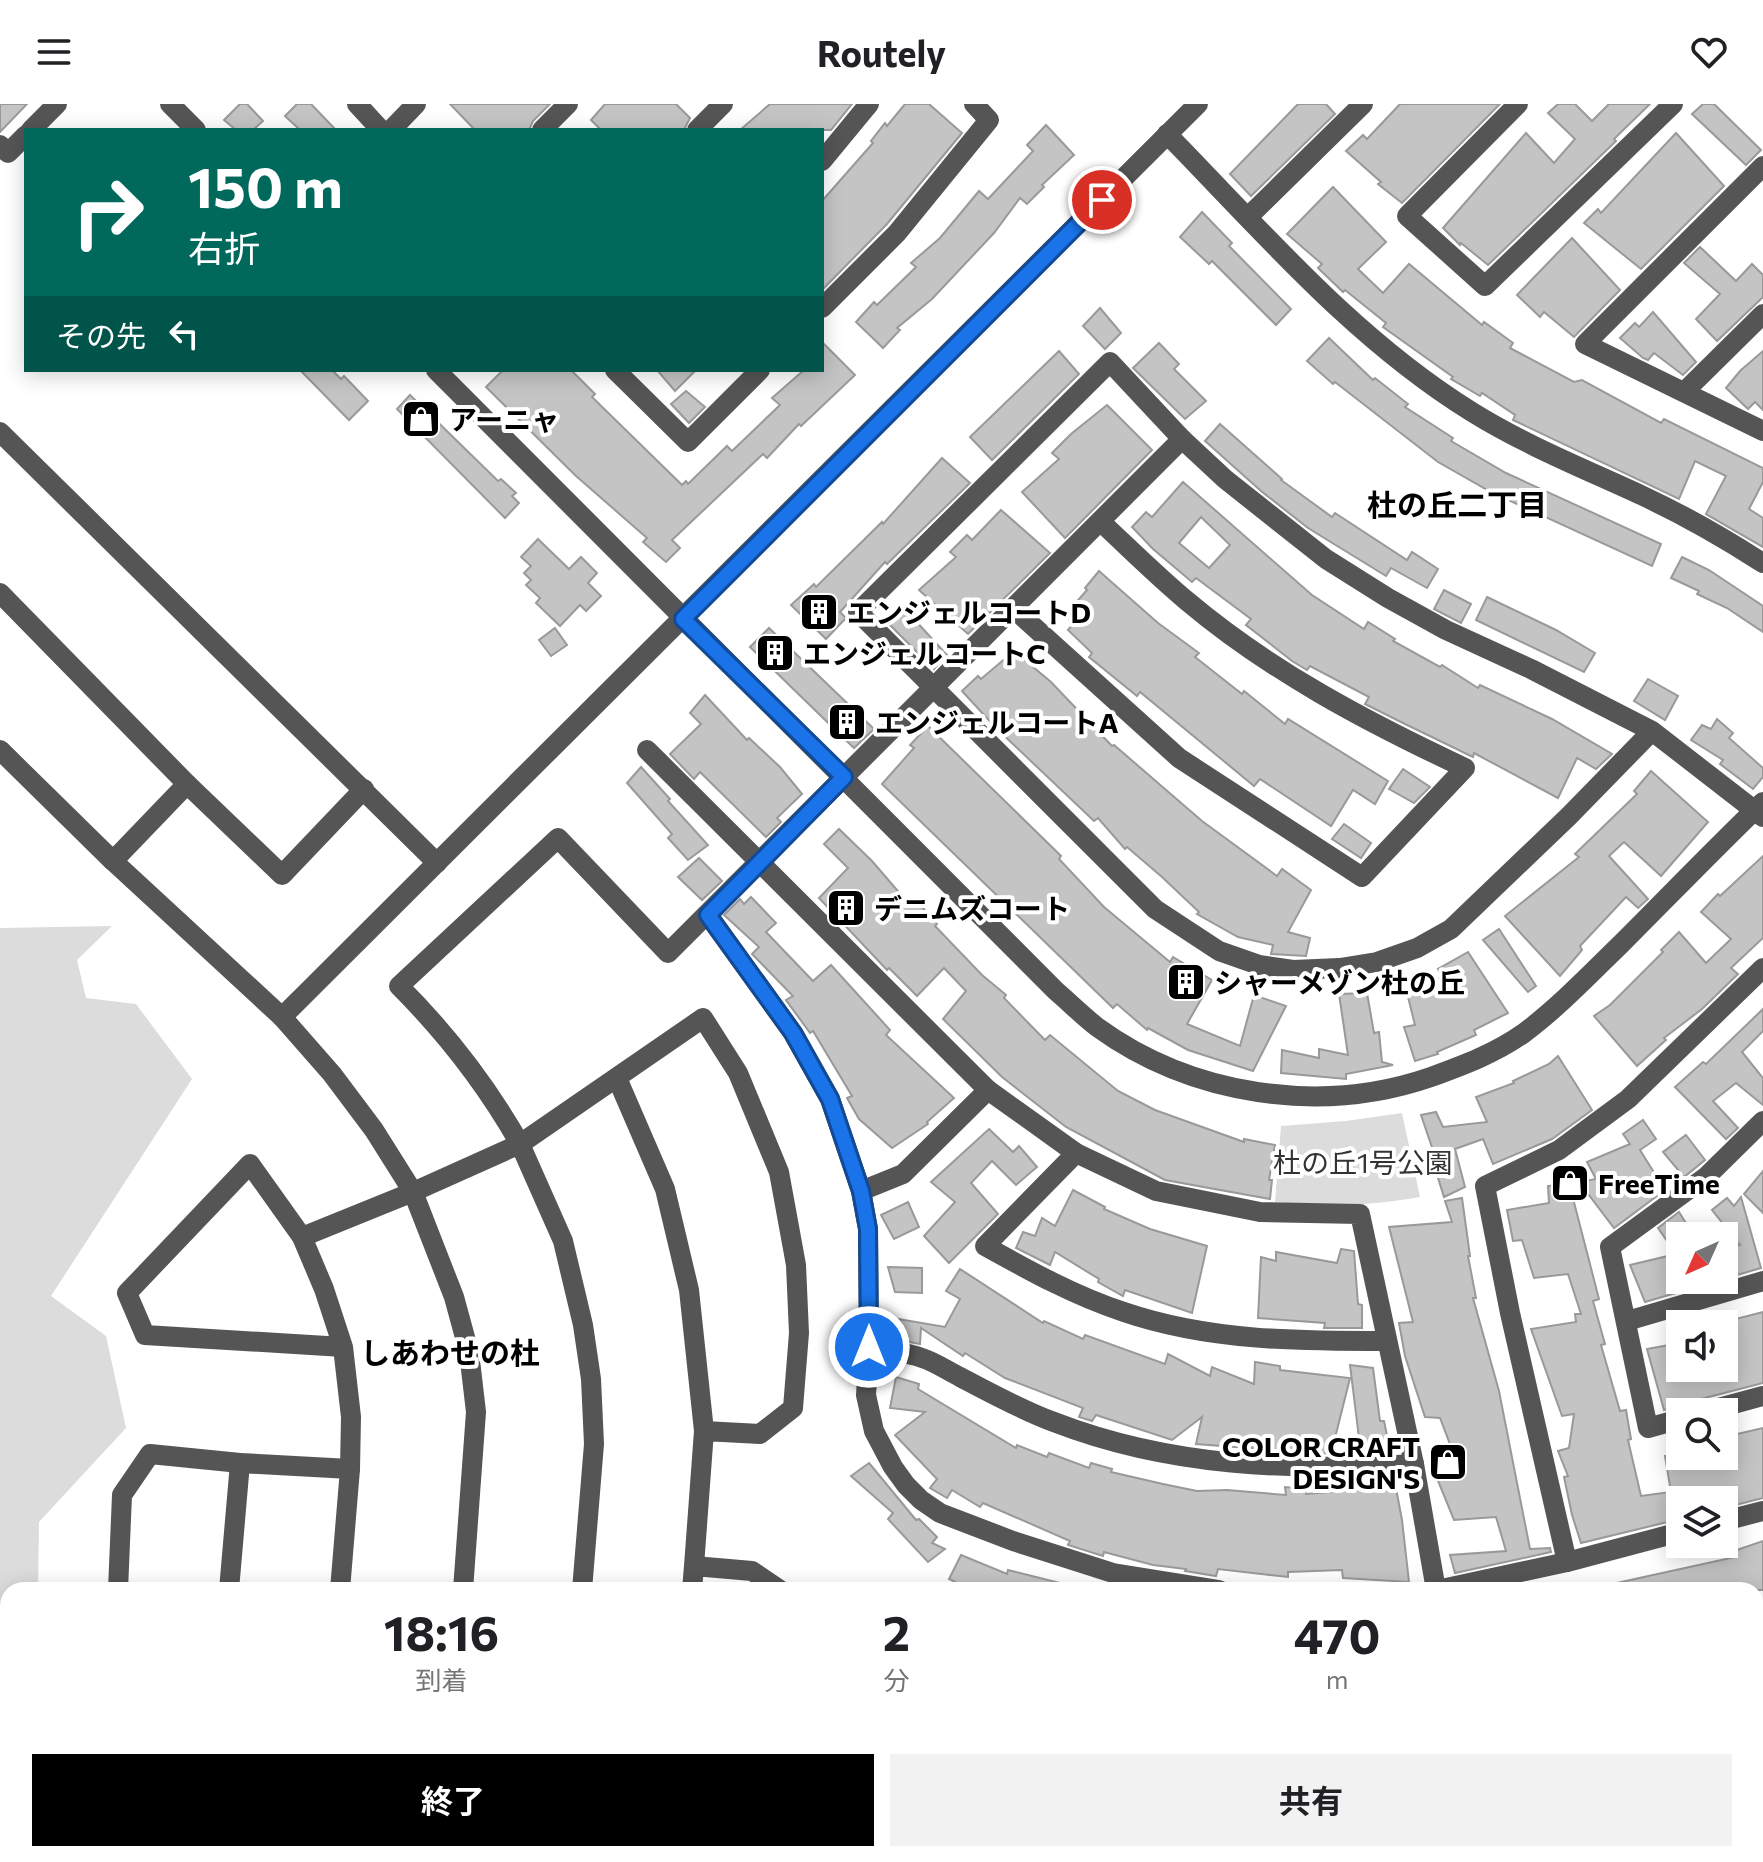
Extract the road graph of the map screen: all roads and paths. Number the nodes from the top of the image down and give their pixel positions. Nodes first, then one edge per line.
1 (57, 104) edge
2 (170, 104) edge
3 (357, 104) edge
4 (416, 104) edge
5 (568, 104) edge
6 (723, 104) edge
7 (869, 104) edge
8 (974, 104) edge
9 (1198, 104) edge
10 (1363, 104) edge
11 (1518, 104) edge
12 (1673, 104) edge
13 (33, 128) edge
14 (194, 128) edge
15 (379, 128) edge
16 (393, 128) edge
17 (544, 128) edge
18 (699, 128) edge
19 (1167, 134) junction
20 (24, 137) edge
21 (0, 145) edge
22 (824, 159) edge
23 (1763, 166) edge
24 (1248, 217) junction
25 (824, 306) edge
26 (1763, 314) edge
27 (617, 372) edge
28 (758, 372) edge
29 (448, 374) edge
30 (1684, 392) junction
31 (1763, 431) edge
32 (0, 432) edge
33 (1182, 439) junction
34 (1101, 522) junction
35 (1763, 563) edge
36 (0, 593) edge
37 (1014, 609) junction
38 (683, 619) junction
39 (935, 688) junction
40 (1652, 731) junction
41 (0, 750) edge
42 (647, 750) dead end
43 (844, 777) junction
44 (187, 784) junction
45 (364, 789) junction
46 (1761, 809) edge
47 (113, 861) junction
48 (760, 862) junction
49 (437, 863) junction
50 (708, 915) junction
51 (1763, 968) edge
52 (282, 1017) junction
53 (617, 1078) junction
54 (988, 1090) junction
55 (1763, 1121) edge
56 (520, 1144) junction
57 (1076, 1153) junction
58 (861, 1191) junction
59 (413, 1192) junction
60 (302, 1237) junction
61 (1763, 1281) edge
62 (1627, 1321) junction
63 (1386, 1341) junction
64 (343, 1347) junction
65 (869, 1347) junction
66 (1763, 1396) edge
67 (1738, 1403) edge
68 (1666, 1423) edge
69 (704, 1431) junction
70 (240, 1463) junction
71 (1414, 1464) junction
72 (350, 1469) junction
73 (1763, 1511) edge
74 (1738, 1517) edge
75 (1666, 1536) edge
76 (1567, 1562) junction
77 (694, 1566) junction
78 (118, 1582) edge
79 (230, 1582) edge
80 (341, 1582) edge
81 (464, 1582) edge
82 (583, 1582) edge
83 (693, 1582) edge
84 (768, 1582) edge
85 (1161, 1582) edge
86 (1436, 1582) edge
87 (1474, 1582) edge

1 - 13 street
2 - 14 street
3 - 15 street
4 - 16 street
5 - 17 street
6 - 18 street
7 - 22 street
8 - 25 street
9 - 19 street
10 - 24 street
11 - 12 street
19 - 24 street
19 - 38 street
20 - 21 street
23 - 30 street
24 - 35 street
26 - 30 street
27 - 28 street
29 - 38 street
30 - 31 street
32 - 45 street
33 - 34 street
33 - 39 street
33 - 40 street
34 - 37 street
34 - 37 street
36 - 44 street
37 - 39 street
38 - 43 street
38 - 49 street
39 - 40 street
39 - 43 street
40 - 46 street
41 - 47 street
42 - 48 street
43 - 46 street
43 - 48 street
44 - 45 street
44 - 47 street
45 - 49 street
47 - 52 street
48 - 50 street
48 - 54 street
49 - 52 street
50 - 56 street
50 - 58 street
51 - 76 street
52 - 59 street
53 - 56 street
53 - 69 street
53 - 69 street
54 - 57 street
54 - 58 street
55 - 62 street
56 - 59 street
56 - 82 street
57 - 63 street
57 - 63 street
58 - 65 street
59 - 60 street
59 - 81 street
60 - 64 street
60 - 64 street
61 - 62 street
62 - 68 street
63 - 71 street
64 - 72 street
65 - 71 street
65 - 85 street
66 - 67 street
69 - 77 street
70 - 72 street
70 - 78 street
70 - 79 street
71 - 86 street
72 - 80 street
73 - 74 street
75 - 76 street
76 - 87 street
77 - 83 street
77 - 84 street

